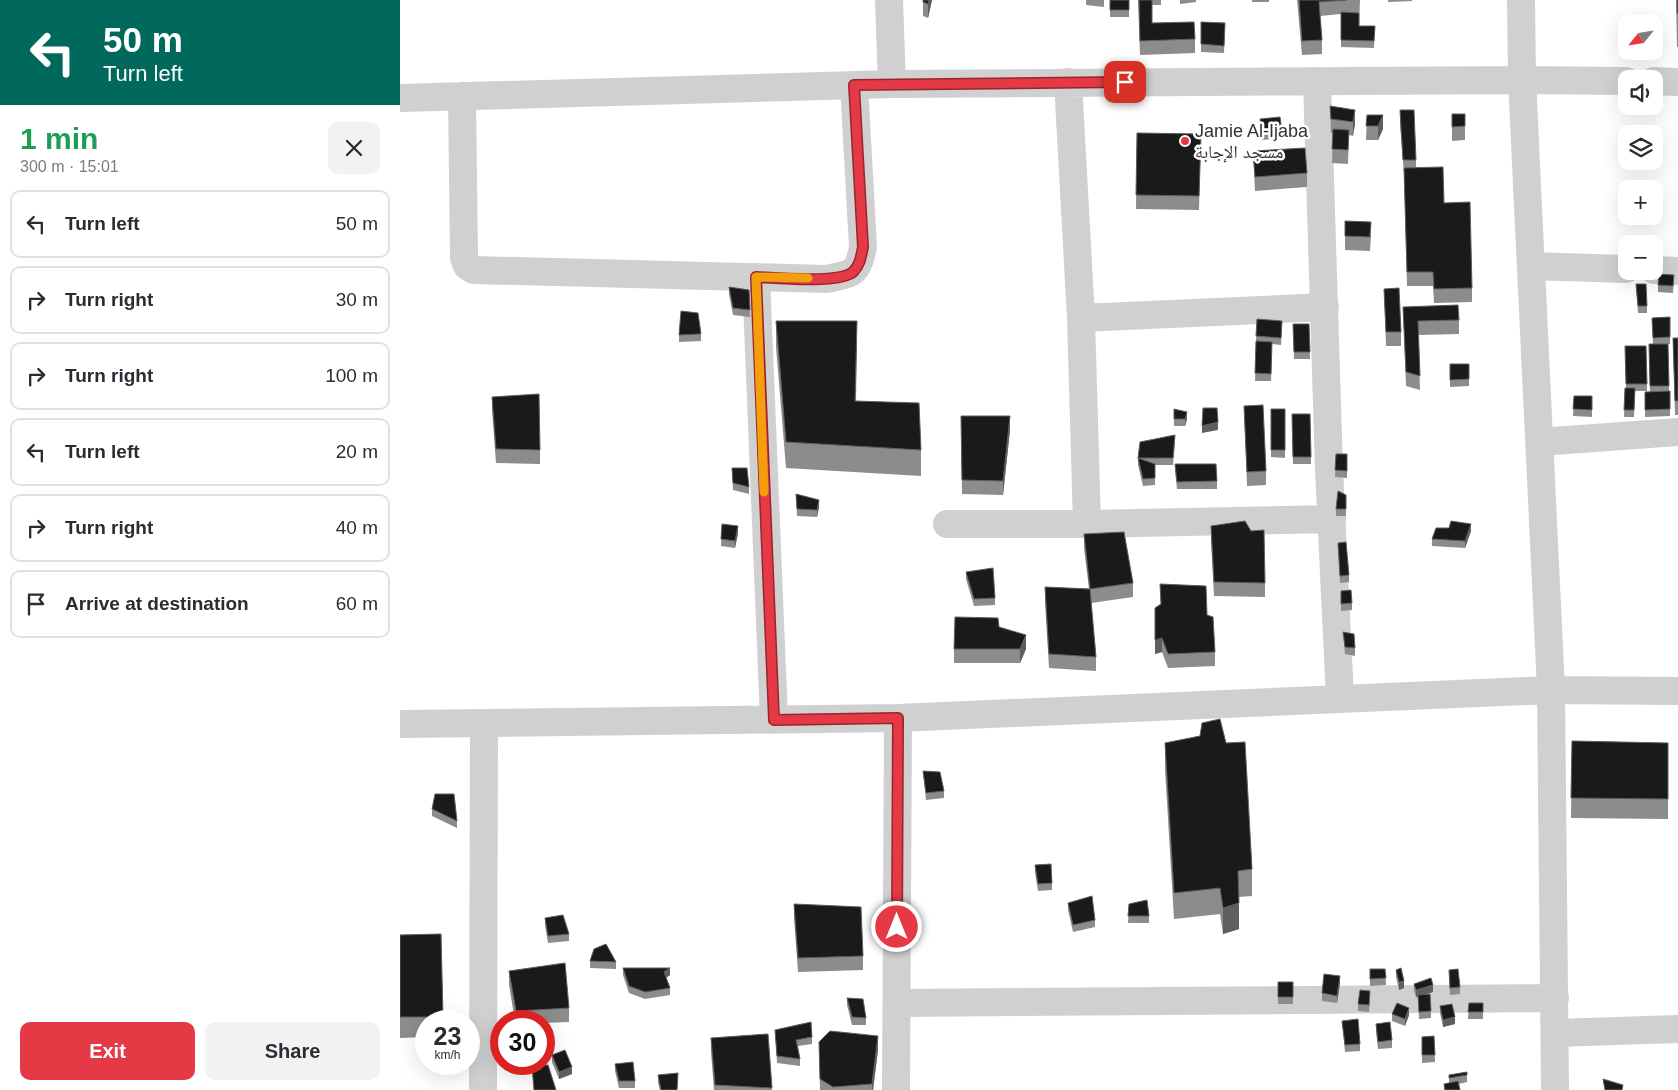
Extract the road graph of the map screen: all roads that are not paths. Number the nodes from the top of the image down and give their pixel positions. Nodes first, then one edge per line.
1 (889, 0) edge
2 (1521, 0) edge
3 (1522, 80) junction
4 (1317, 81) junction
5 (1618, 81) edge
6 (1663, 81) edge
7 (1068, 82) junction
8 (1678, 82) edge
9 (892, 84) junction
10 (854, 85) junction
11 (462, 96) junction
12 (400, 98) edge
13 (1531, 266) junction
14 (1618, 269) edge
15 (1663, 270) edge
16 (1678, 271) edge
17 (756, 277) junction
18 (1324, 307) junction
19 (1082, 318) junction
20 (1678, 432) edge
21 (1539, 442) junction
22 (1332, 519) junction
23 (947, 524) dead end
24 (1087, 524) junction
25 (1551, 690) junction
26 (1678, 691) edge
27 (1340, 700) junction
28 (898, 718) junction
29 (774, 720) junction
30 (484, 723) junction
31 (400, 724) edge
32 (1555, 998) junction
33 (897, 1004) junction
34 (1678, 1029) edge
35 (1555, 1033) junction
36 (483, 1090) edge
37 (896, 1090) edge
38 (1555, 1090) edge

1 - 9 street
2 - 3 street
3 - 4 street
3 - 5 street
3 - 13 street
4 - 7 street
4 - 18 street
6 - 8 street
7 - 9 street
7 - 19 street
9 - 10 street
10 - 11 street
10 - 17 street
11 - 12 street
11 - 17 street
13 - 14 street
13 - 21 street
15 - 16 street
17 - 29 street
18 - 19 street
18 - 22 street
19 - 24 street
20 - 21 street
21 - 25 street
22 - 24 street
22 - 27 street
23 - 24 street
25 - 26 street
25 - 27 street
25 - 32 street
27 - 28 street
28 - 29 street
28 - 33 street
29 - 30 street
30 - 31 street
30 - 36 street
32 - 33 street
32 - 35 street
33 - 37 street
34 - 35 street
35 - 38 street

